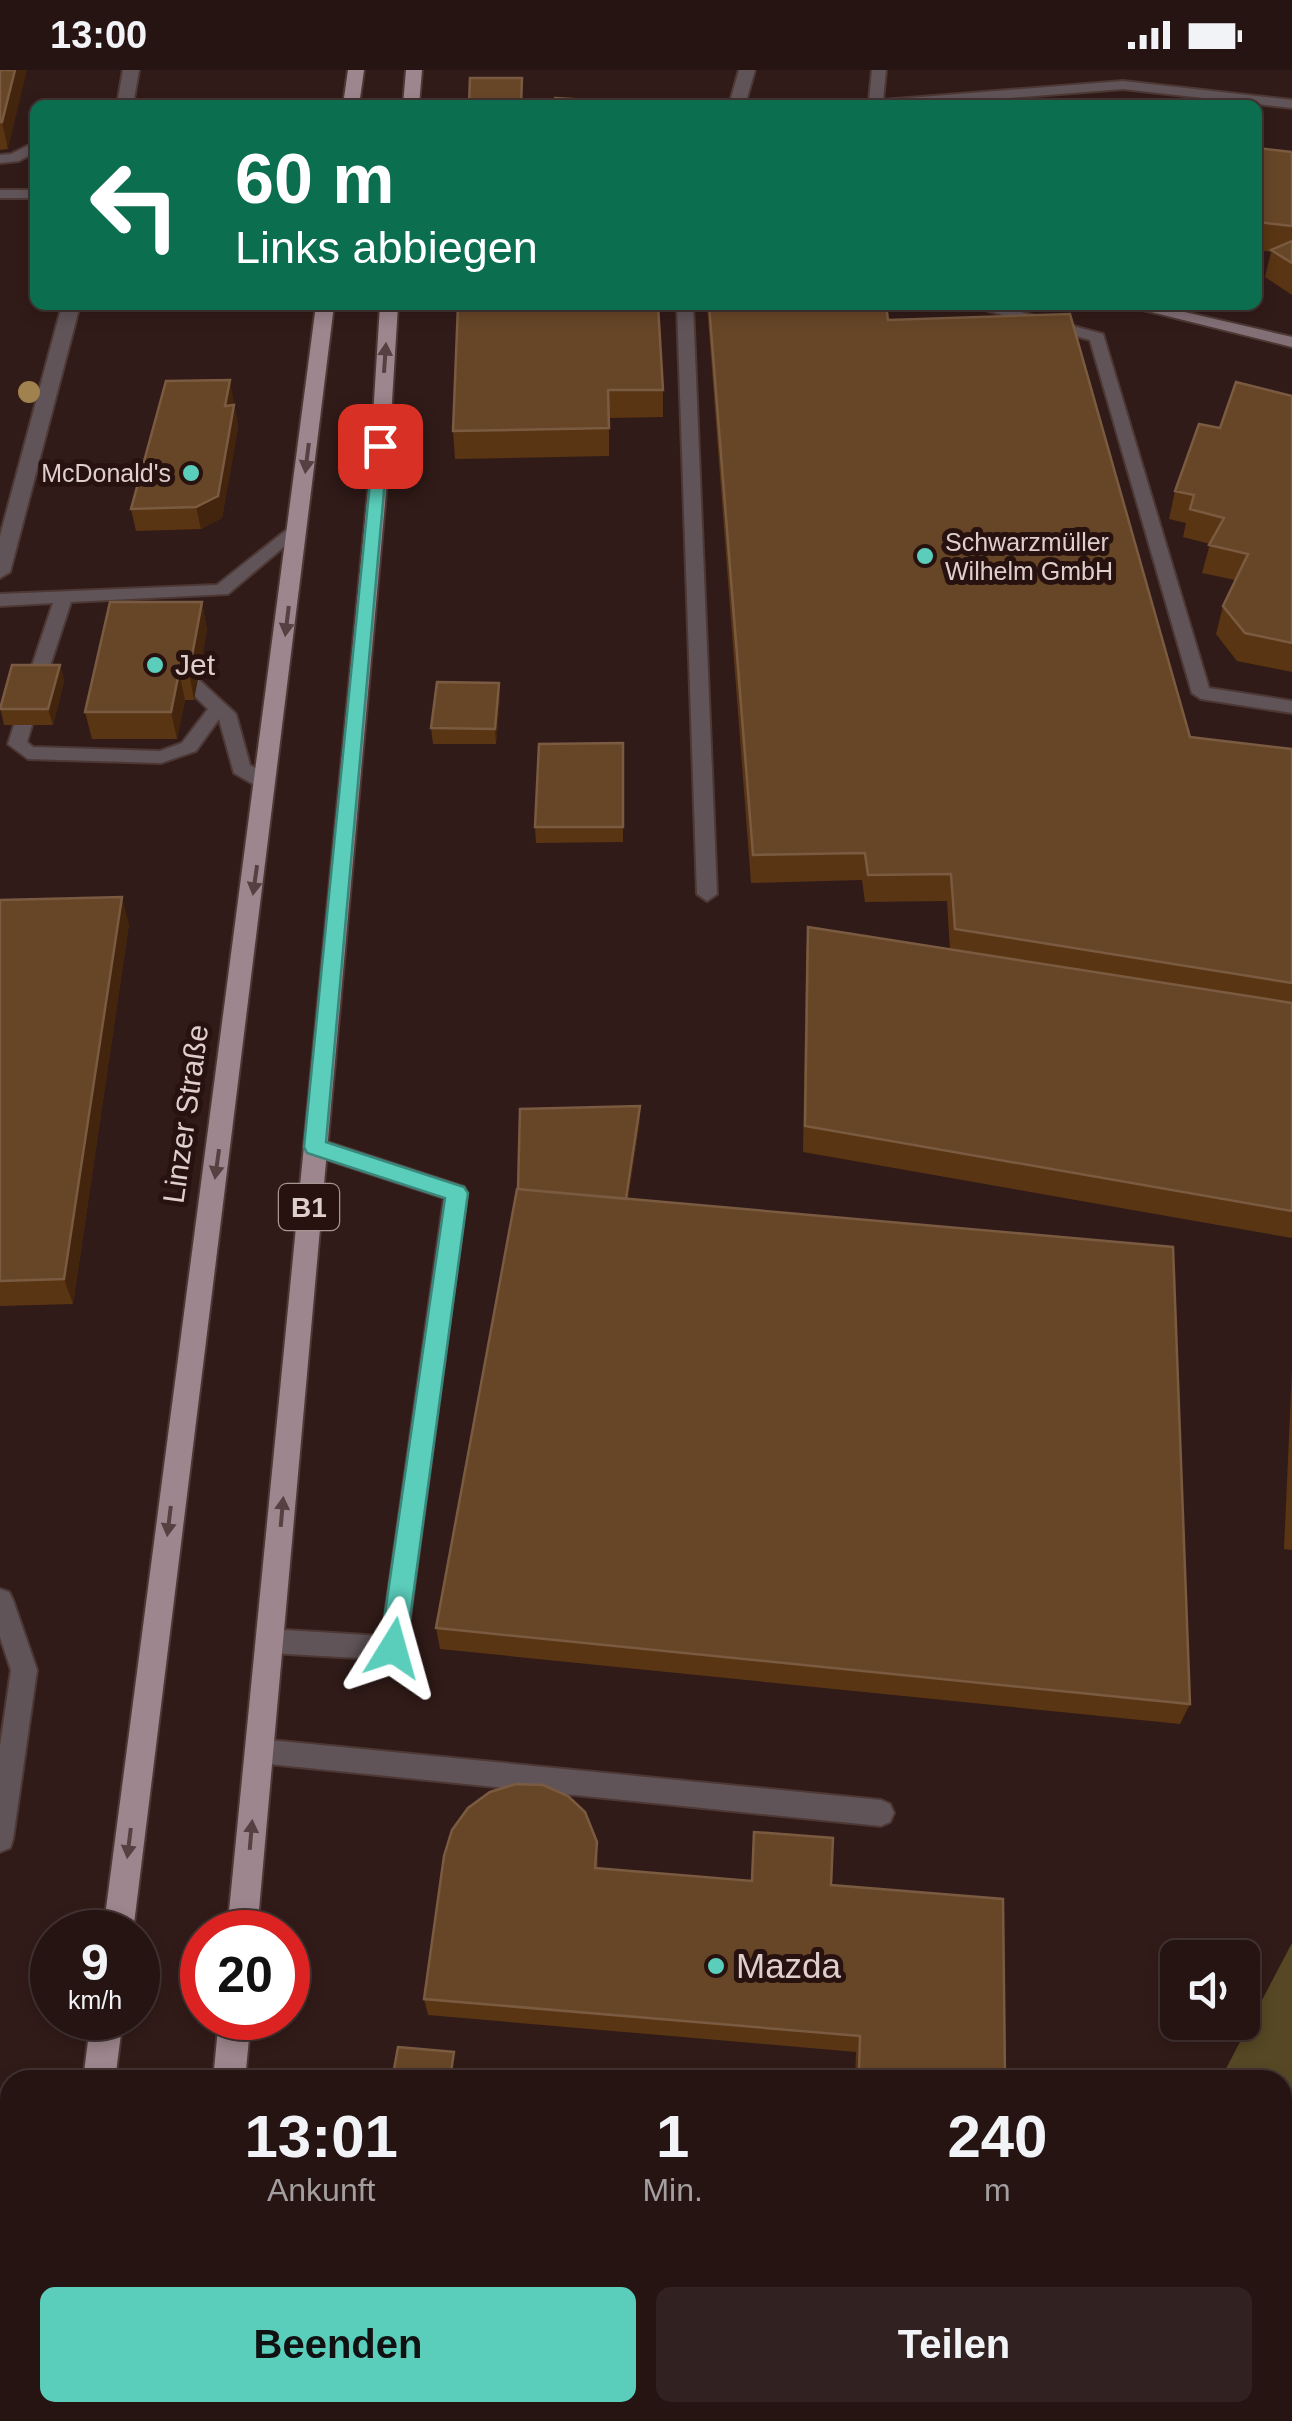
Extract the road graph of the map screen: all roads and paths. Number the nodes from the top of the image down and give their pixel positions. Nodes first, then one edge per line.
1 (131, 70) edge
2 (356, 70) edge
3 (414, 70) edge
4 (747, 70) edge
5 (879, 70) edge
6 (127, 100) edge
7 (352, 100) edge
8 (411, 100) edge
9 (738, 100) edge
10 (876, 100) edge
11 (910, 100) edge
12 (1254, 100) edge
13 (1262, 101) edge
14 (1292, 104) edge
15 (30, 149) edge
16 (0, 158) edge
17 (0, 194) edge
18 (30, 194) edge
19 (69, 310) edge
20 (325, 310) edge
21 (389, 310) edge
22 (686, 310) edge
23 (995, 310) edge
24 (1154, 310) edge
25 (1292, 342) edge
26 (299, 524) junction
27 (0, 572) edge
28 (64, 596) junction
29 (0, 600) edge
30 (166, 658) edge
31 (36, 681) edge
32 (218, 708) junction
33 (1292, 708) edge
34 (22, 725) edge
35 (267, 783) junction
36 (706, 894) dead end
37 (315, 1147) junction
38 (0, 1600) edge
39 (270, 1641) junction
40 (12, 1674) edge
41 (258, 1752) junction
42 (882, 1813) dead end
43 (0, 1839) edge
44 (121, 1910) edge
45 (244, 1910) edge
46 (104, 2040) edge
47 (233, 2040) edge
48 (100, 2070) edge
49 (230, 2070) edge

1 - 6 street
2 - 7 main road
3 - 8 main road
4 - 9 street
5 - 10 lane
11 - 12 lane
13 - 14 lane
15 - 16 lane
17 - 18 lane
19 - 27 street
20 -> 26 main road, Linzer Straße
37 -> 21 main road, B1
22 - 36 lane
23 - 33 lane
24 - 25 main road
26 - 28 lane
26 -> 35 main road, Linzer Straße
28 - 29 lane
28 - 31 lane
30 - 32 lane
32 - 34 lane
32 - 35 lane
35 -> 44 main road, Linzer Straße
39 -> 37 main road, B1
37 - 39 lane
38 - 40 lane
39 - 41 main road, B1
40 - 43 lane
41 - 42 lane
45 -> 41 main road, B1
46 - 48 main road
47 - 49 main road

